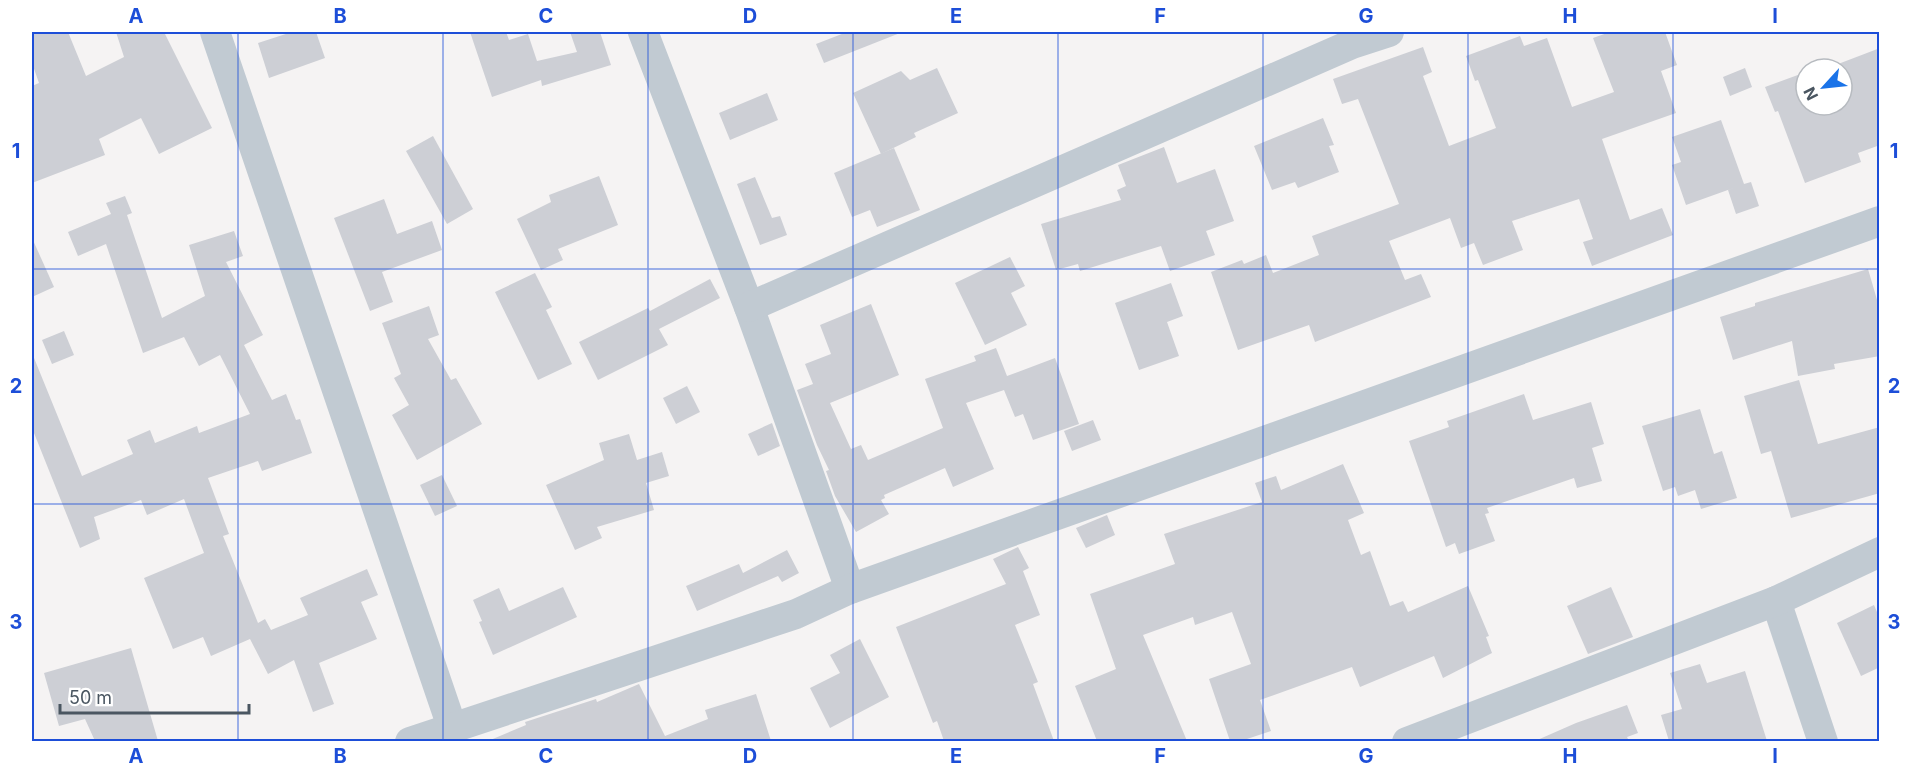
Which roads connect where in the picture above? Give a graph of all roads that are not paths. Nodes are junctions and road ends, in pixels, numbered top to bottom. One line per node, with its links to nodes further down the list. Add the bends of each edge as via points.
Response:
1 (215, 32): 9 (street)
2 (643, 32): 5 (street)
3 (1389, 32): 5 (street, via 1352,44)
4 (1880, 221): 7 (street)
5 (749, 307): 7 (street)
6 (1880, 552): 8 (street)
7 (850, 589): 9 (street, via 796,614)
8 (1776, 601): 11 (street); 12 (street)
9 (452, 727): 10 (street)
10 (410, 741)
11 (1407, 741)
12 (1823, 741)

